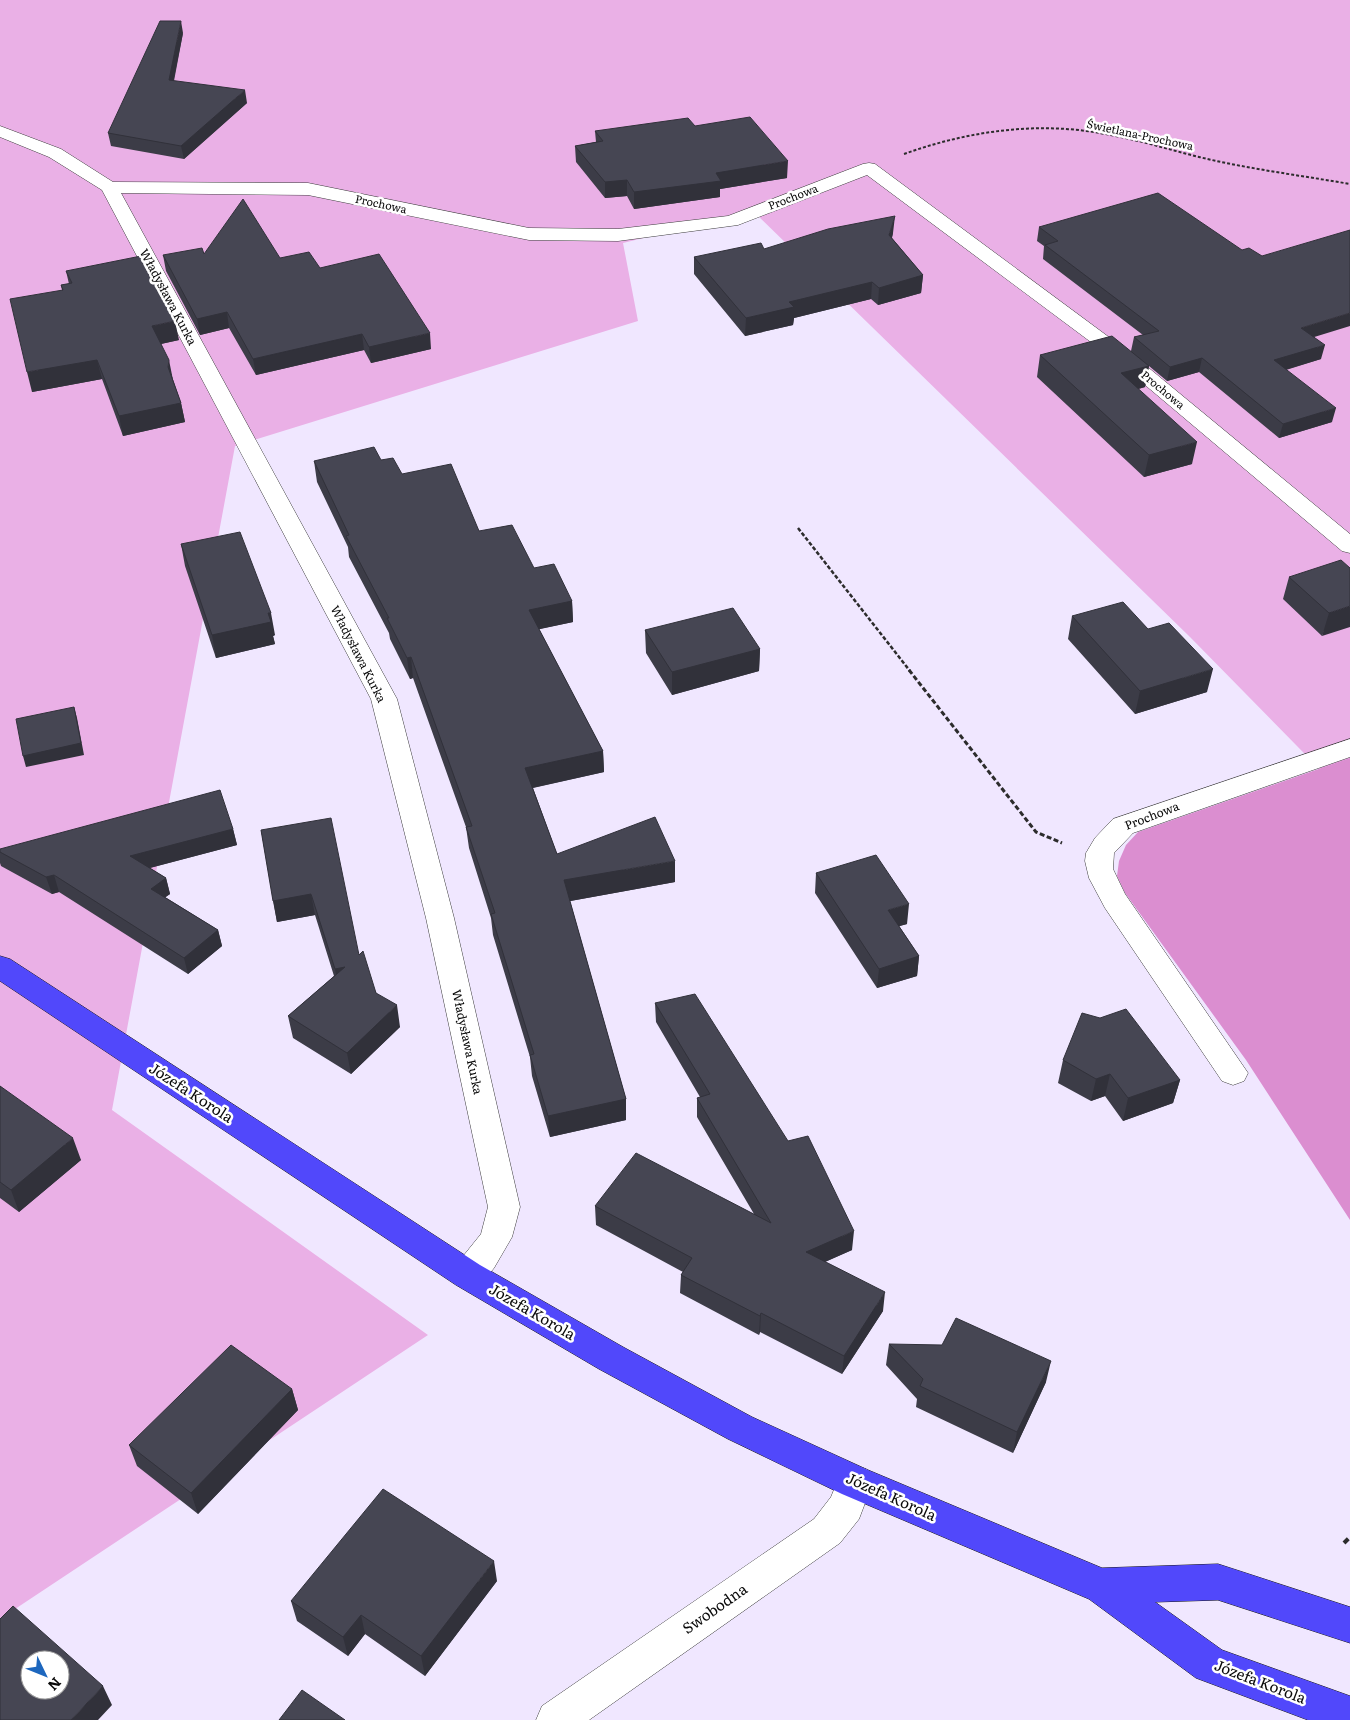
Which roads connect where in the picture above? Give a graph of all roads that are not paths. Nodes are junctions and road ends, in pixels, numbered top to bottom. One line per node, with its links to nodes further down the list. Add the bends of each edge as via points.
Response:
1 (0, 131): 2 (street, Władysława Kurka, via 55,153)
2 (109, 187): 3 (street, Prochowa, via 308,189 529,234 618,235 731,221 869,168 1126,359); 7 (street, Władysława Kurka, via 384,699 440,918 504,1207 500,1230 492,1246)
3 (1350, 546)
4 (1350, 748): 6 (street, Prochowa, via 1123,826 1106,839 1097,858 1102,879 1115,901)
5 (0, 967): 7 (highway, Józefa Korola)
6 (1234, 1073)
7 (468, 1275): 8 (highway, Józefa Korola, via 740,1428)
8 (855, 1482): 9 (highway, Józefa Korola); 12 (street, Swobodna, via 846,1507 827,1531)
9 (1102, 1586): 10 (highway, Józefa Korola, via 1218,1582); 11 (highway, Józefa Korola, via 1210,1664)
10 (1350, 1625)
11 (1350, 1716)
12 (556, 1720)

